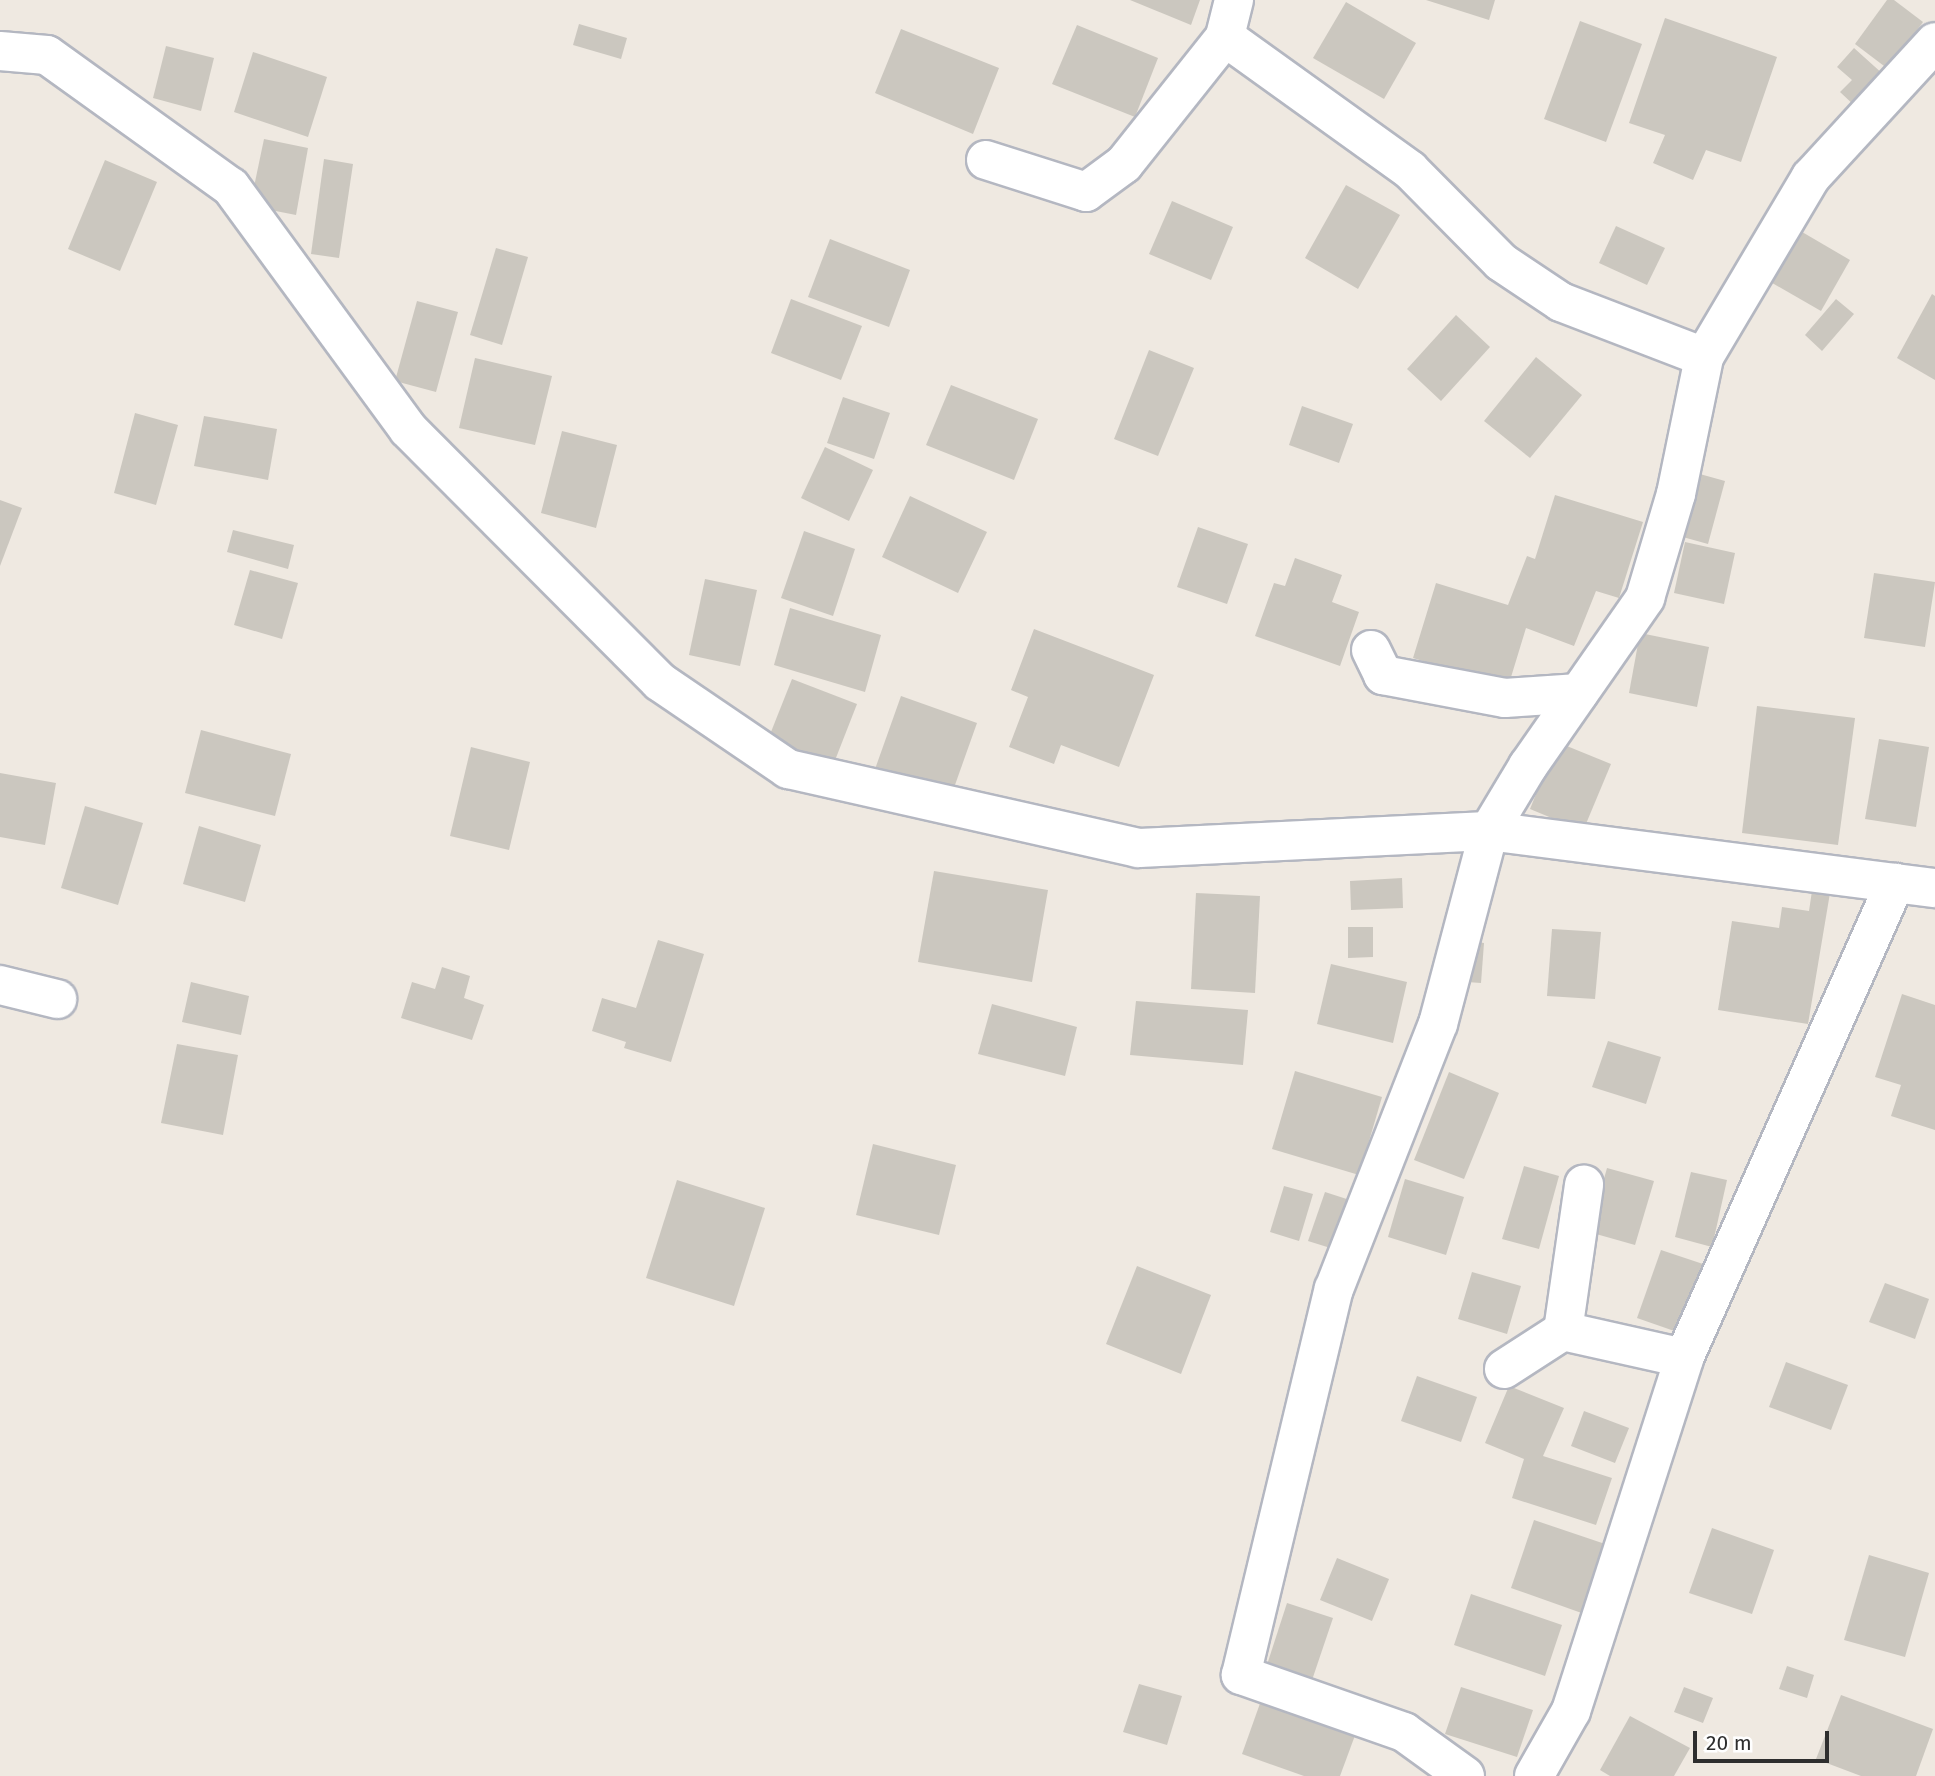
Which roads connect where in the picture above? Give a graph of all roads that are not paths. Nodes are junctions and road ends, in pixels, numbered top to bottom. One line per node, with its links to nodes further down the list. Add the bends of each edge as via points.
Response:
1 (1234, 0): 2 (street)
2 (1225, 37): 5 (street, via 1124,164 1086,192); 6 (street, via 1410,170 1501,262 1561,302)
3 (1935, 42): 6 (street, via 1811,177)
4 (0, 51): 9 (street, via 47,55 231,187 408,429 660,682 788,769 1138,848)
5 (986, 160)
6 (1704, 357): 8 (street, via 1676,494 1645,598)
7 (1371, 650): 8 (street, via 1383,676 1505,698)
8 (1579, 692): 9 (street)
9 (1489, 831): 10 (street); 18 (street, via 1438,1024 1334,1289 1241,1675 1404,1732)
10 (1895, 883): 11 (street); 16 (street)
11 (1935, 888)
12 (0, 985): 13 (street)
13 (57, 999)
14 (1584, 1185): 15 (street)
15 (1563, 1331): 16 (street); 17 (street)
16 (1684, 1358): 19 (street, via 1571,1712)
17 (1504, 1370)
18 (1465, 1776)
19 (1534, 1776)

